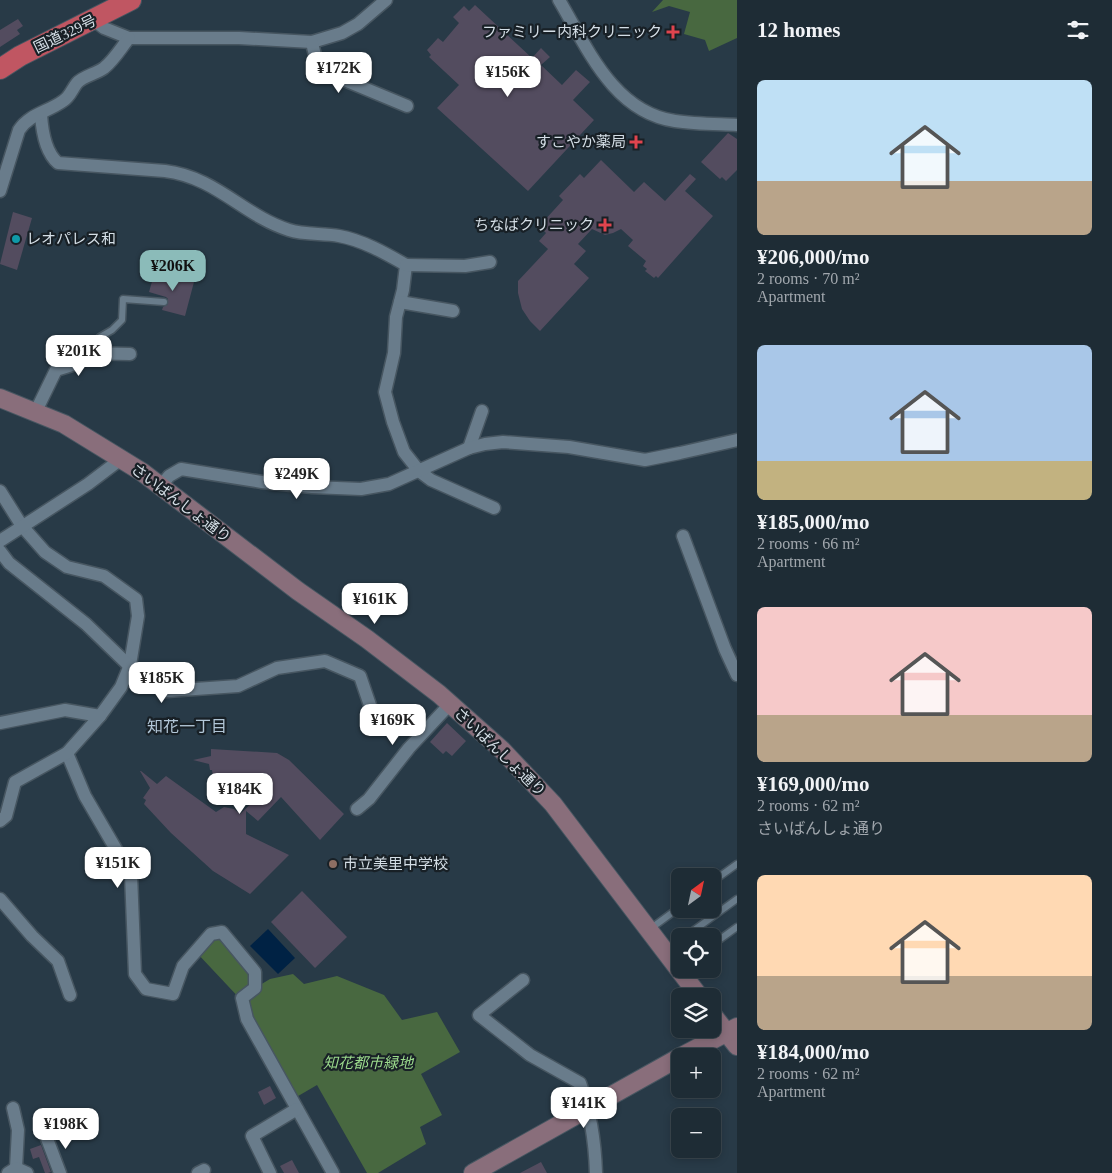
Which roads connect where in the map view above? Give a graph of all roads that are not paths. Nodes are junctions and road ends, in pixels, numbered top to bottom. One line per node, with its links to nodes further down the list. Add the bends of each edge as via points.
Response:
1 (131, 0): 4 (highway, 国道329号)
2 (386, 0): 6 (street, via 358,24 342,33)
3 (560, 0): 10 (street, via 600,70 623,96 647,111 674,121)
4 (94, 20): 5 (street, via 104,28); 7 (highway, 国道329号)
5 (129, 38): 6 (street); 9 (street, via 103,68 78,82 65,101)
6 (312, 42): 8 (street, via 320,67 330,74)
7 (0, 69)
8 (407, 106)
9 (42, 114): 11 (street, via 31,117 19,130); 13 (street, via 45,139 50,154 58,163 182,174 203,181 290,231 346,238)
10 (737, 125)
11 (0, 191)
12 (490, 262): 13 (street, via 465,266)
13 (406, 264): 15 (street)
14 (164, 302): 17 (lane, via 124,299 122,320)
15 (400, 302): 16 (street); 25 (street, via 385,392 404,452)
16 (453, 311)
17 (84, 353): 18 (street); 21 (street, via 72,365 56,370)
18 (130, 354)
19 (0, 398): 21 (main road, さいばんしょ通り)
20 (482, 410): 23 (street)
21 (36, 411): 24 (main road, さいばんしょ通り)
22 (737, 440): 23 (street, via 645,460 530,443 503,442)
23 (469, 448): 25 (street)
24 (122, 459): 26 (main road, さいばんしょ通り); 29 (street)
25 (419, 471): 26 (street, via 389,484 361,489 262,482 181,469); 28 (street, via 430,480)
26 (161, 486): 35 (main road, さいばんしょ通り)
27 (0, 491): 29 (street)
28 (494, 508)
29 (22, 526): 31 (street); 33 (street, via 45,552 67,567 104,576 136,600 138,616)
30 (683, 536): 34 (street)
31 (0, 541)
32 (0, 551): 33 (street, via 9,563 86,624)
33 (130, 665): 36 (street, via 146,682 167,691 238,686 277,668 325,661 360,676); 37 (street, via 121,687)
34 (737, 674)
35 (450, 704): 40 (street); 49 (main road, さいばんしょ通り, via 502,750 553,804)
36 (373, 714)
37 (100, 716): 38 (street, via 65,710); 39 (street)
38 (0, 722)
39 (67, 753): 41 (street, via 16,782 6,816); 62 (street, via 85,796 131,875 136,974 140,982 146,989 173,994 184,966 210,934 222,932 255,972 255,988 242,998 247,1019)
40 (357, 810)
41 (0, 821)
42 (737, 864): 43 (lane)
43 (721, 876)
44 (737, 898): 48 (lane)
45 (0, 899): 55 (street, via 58,961)
46 (671, 913): 49 (lane)
47 (737, 927): 50 (lane)
48 (698, 928)
49 (649, 930): 52 (main road, さいばんしょ通り)
50 (721, 939)
51 (671, 948): 52 (lane)
52 (666, 952): 54 (main road, さいばんしょ通り)
53 (523, 980): 60 (street, via 478,1015 530,1055 580,1083)
54 (693, 988)
55 (70, 994)
56 (721, 1023): 57 (main road)
57 (734, 1035): 58 (main road)
58 (703, 1048)
59 (671, 1062): 60 (main road)
60 (589, 1107): 68 (main road); 69 (street)
61 (13, 1108): 64 (street, via 18,1130)
62 (298, 1109): 66 (street, via 252,1136); 67 (street)
63 (46, 1136): 65 (street)
64 (17, 1171)
65 (60, 1173)
66 (270, 1173)
67 (333, 1173)
68 (473, 1173)
69 (596, 1173)

